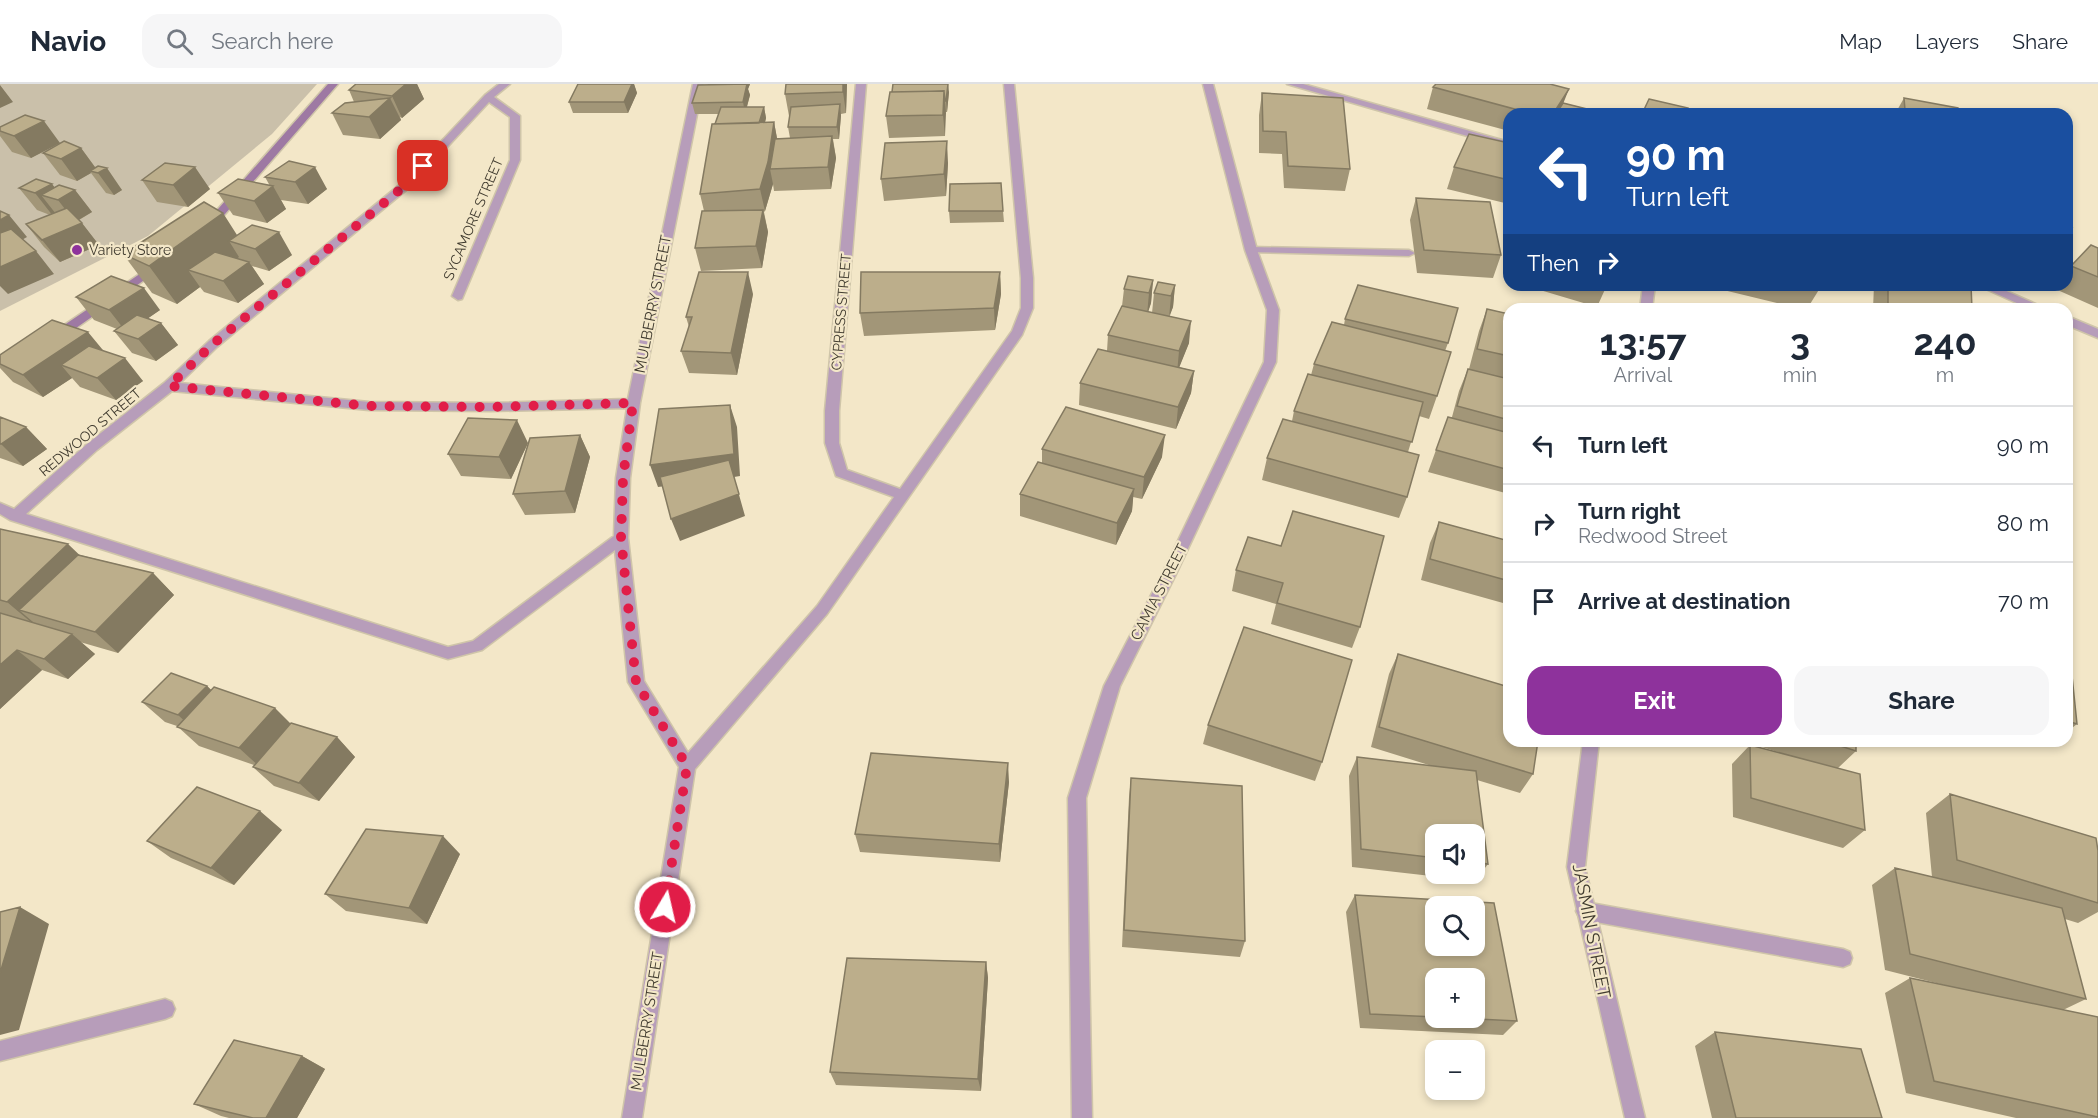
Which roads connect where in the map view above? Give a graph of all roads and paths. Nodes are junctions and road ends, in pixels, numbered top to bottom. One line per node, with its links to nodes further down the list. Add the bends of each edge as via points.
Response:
1 (333, 84): 10 (main road)
2 (505, 84): 8 (street, REDWOOD STREET)
3 (698, 84): 21 (street, MULBERRY STREET)
4 (861, 84): 22 (street, CYPRESS STREET, via 832,443 841,473)
5 (1009, 84): 22 (street, via 1028,278 1027,308 1018,332)
6 (1208, 84): 11 (street, CAMIA STREET)
7 (1292, 84): 9 (street)
8 (488, 96): 15 (street, SYCAMORE STREET, via 515,116 515,160); 20 (street, REDWOOD STREET, via 407,184 213,344)
9 (1503, 143)
10 (201, 232)
11 (1251, 250): 12 (street); 33 (street, CAMIA STREET, via 1273,310 1270,362 1112,686 1077,798)
12 (1409, 253)
13 (165, 260): 19 (main road)
14 (1998, 291): 16 (street)
15 (458, 296)
16 (2026, 303)
17 (2073, 323): 18 (street)
18 (2098, 334)
19 (41, 345)
20 (169, 386): 21 (street, via 369,406); 24 (street, REDWOOD STREET, via 92,447)
21 (633, 403): 25 (street, MULBERRY STREET, via 623,478)
22 (903, 495): 27 (street, via 822,610)
23 (0, 508): 24 (street)
24 (15, 516): 25 (street, via 447,653 477,646)
25 (621, 538): 27 (street, MULBERRY STREET, via 636,682)
26 (1591, 747): 28 (street, JASMIN STREET, via 1576,867)
27 (687, 766): 32 (street, MULBERRY STREET)
28 (1585, 910): 29 (street); 34 (street, JASMIN STREET)
29 (1844, 958)
30 (165, 1009): 31 (street)
31 (0, 1051)
32 (632, 1118)
33 (1082, 1118)
34 (1635, 1118)

